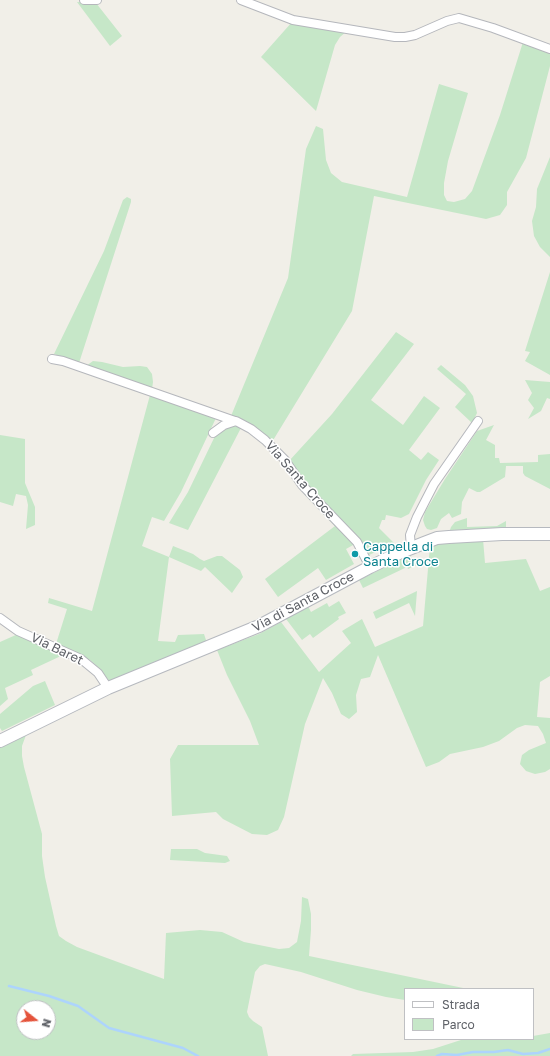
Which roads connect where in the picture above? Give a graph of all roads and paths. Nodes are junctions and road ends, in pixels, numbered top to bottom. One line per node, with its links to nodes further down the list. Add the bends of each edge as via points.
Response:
1 (84, 0): 2 (street)
2 (97, 0)
3 (240, 0): 4 (street, via 293,20 401,37 416,35 447,20 459,18)
4 (550, 49)
5 (52, 359): 6 (street, Via Santa Croce)
6 (236, 421): 8 (street, via 224,425); 11 (street, Via Santa Croce, via 256,432 281,454 300,484 357,542)
7 (478, 421): 10 (street, via 434,484 410,535)
8 (213, 433)
9 (550, 534): 10 (main road, Via di Santa Croce, via 443,537)
10 (411, 548): 11 (main road, Via di Santa Croce)
11 (370, 567): 13 (main road, Via di Santa Croce, via 260,626)
12 (0, 618): 13 (street, Via Baret, via 18,631 81,659 98,673)
13 (108, 688): 14 (main road, Via di Santa Croce)
14 (0, 741)

